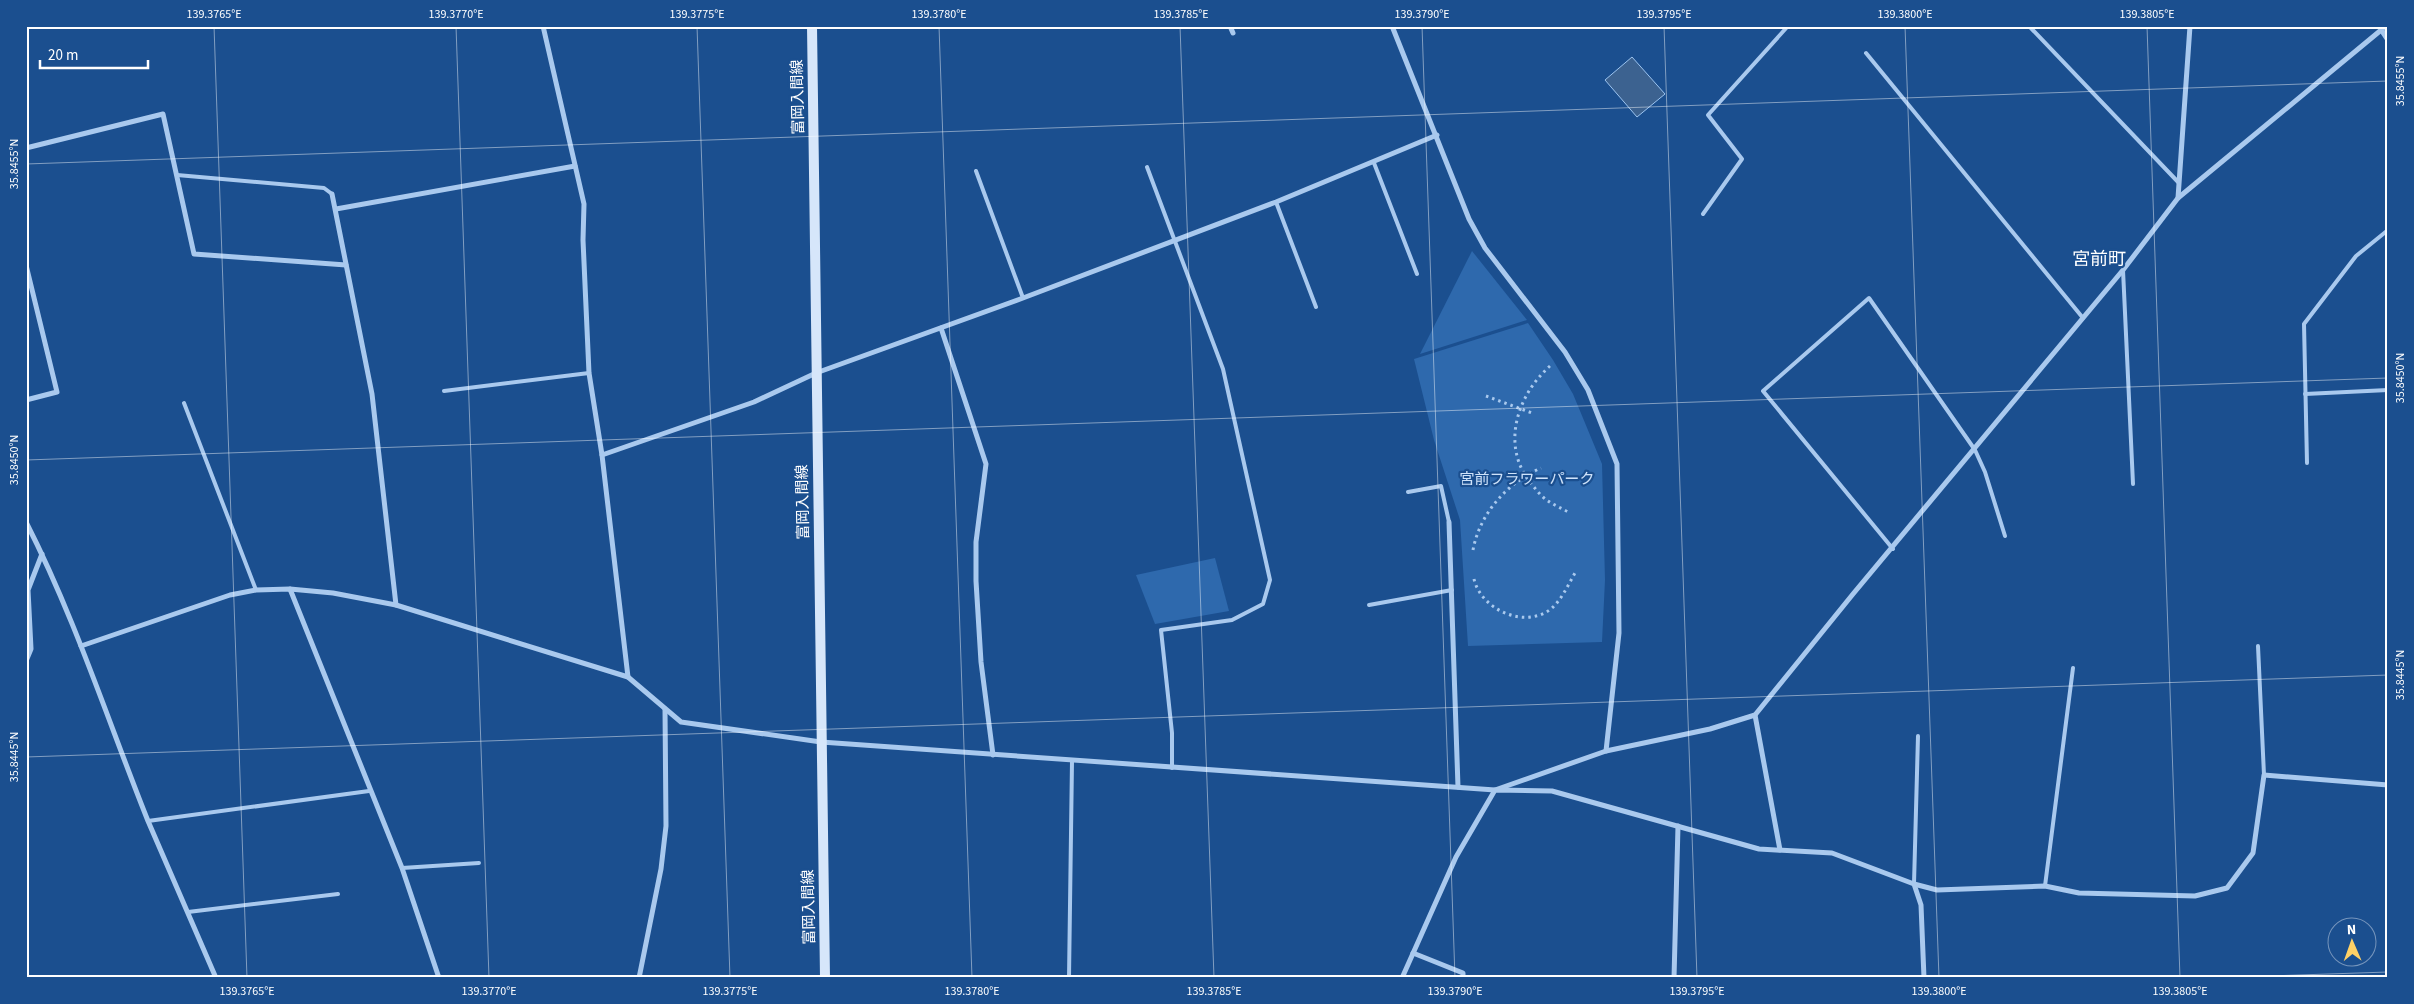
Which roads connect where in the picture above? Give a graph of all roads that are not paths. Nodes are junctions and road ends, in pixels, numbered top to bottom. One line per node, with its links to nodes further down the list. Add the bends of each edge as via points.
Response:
1 (543, 26): 15 (street)
2 (812, 26): 36 (main road, 富岡入間線)
3 (1230, 26): 9 (street)
4 (1392, 26): 12 (street)
5 (1788, 26): 24 (lane, via 1708,115 1742,159)
6 (2029, 26): 19 (lane)
7 (2190, 26): 19 (street)
8 (2384, 29): 10 (street); 21 (street)
9 (1233, 33)
10 (2388, 40)
11 (1866, 53): 33 (lane)
12 (1437, 135): 14 (street); 66 (street, via 1470,220 1486,248 1565,352 1588,390 1617,464 1619,633)
13 (26, 148): 18 (street, via 163,114)
14 (1374, 163): 22 (street); 30 (lane)
15 (575, 166): 23 (street); 35 (street, via 584,204)
16 (1147, 167): 26 (lane)
17 (976, 171): 31 (lane)
18 (177, 175): 20 (lane, via 324,188); 28 (street, via 194,254)
19 (2179, 183): 21 (street)
20 (332, 194): 23 (street)
21 (2178, 198): 29 (street)
22 (1276, 202): 26 (street); 32 (lane)
23 (336, 209): 28 (street)
24 (1703, 214)
25 (2388, 230): 39 (lane, via 2356,256 2304,324)
26 (1174, 240): 31 (street); 69 (lane, via 1223,369 1270,580 1262,604 1232,620 1161,630 1172,733)
27 (26, 265): 40 (street, via 57,392)
28 (346, 265): 55 (street, via 372,394)
29 (2123, 270): 33 (street); 45 (lane)
30 (1417, 274)
31 (1023, 298): 34 (street)
32 (1316, 307)
33 (2083, 318): 42 (street)
34 (941, 328): 36 (street); 67 (street, via 986,464 976,542 976,581 981,662)
35 (588, 373): 38 (lane); 43 (street)
36 (816, 373): 43 (street, via 754,402); 65 (main road, 富岡入間線)
37 (2388, 390): 39 (lane)
38 (444, 391)
39 (2305, 394): 44 (lane)
40 (26, 400)
41 (184, 403): 52 (lane)
42 (1975, 450): 49 (lane); 50 (street); 50 (lane, via 1870,298 1762,391)
43 (602, 454): 61 (street)
44 (2307, 463)
45 (2133, 484)
46 (1408, 492): 48 (lane, via 1441,486)
47 (26, 522): 51 (street)
48 (1449, 522): 54 (street)
49 (2005, 536)
50 (1893, 549): 63 (street)
51 (42, 554): 57 (street); 59 (street, via 28,590 31,649)
52 (256, 590): 53 (street); 57 (street, via 230,595)
53 (290, 590): 55 (street, via 333,593); 74 (street)
54 (1452, 590): 56 (lane); 72 (street)
55 (396, 605): 61 (street)
56 (1369, 605)
57 (81, 646): 75 (street)
58 (2258, 646): 70 (lane)
59 (26, 661)
60 (2073, 668): 81 (lane)
61 (628, 677): 62 (street)
62 (665, 709): 65 (street, via 681,722); 87 (street, via 666,826 661,868)
63 (1756, 715): 66 (street, via 1710,729); 77 (street)
64 (1918, 736): 80 (lane)
65 (821, 742): 67 (street); 88 (main road, 富岡入間線)
66 (1606, 751): 73 (street)
67 (993, 755): 68 (street)
68 (1072, 761): 69 (street); 89 (lane)
69 (1172, 768): 72 (street)
70 (2264, 775): 71 (street); 81 (street, via 2253,853 2227,888 2195,896 2079,893)
71 (2388, 785)
72 (1458, 787): 73 (street)
73 (1495, 790): 76 (street, via 1552,790); 84 (street, via 1456,857)
74 (369, 791): 75 (lane); 79 (street)
75 (148, 821): 83 (street)
76 (1678, 826): 77 (street, via 1759,849); 92 (street)
77 (1780, 850): 80 (street, via 1832,853)
78 (479, 863): 79 (lane)
79 (402, 868): 86 (street)
80 (1914, 884): 81 (street, via 1936,890); 93 (street, via 1921,905)
81 (2045, 886)
82 (338, 894): 83 (lane)
83 (188, 912): 85 (street)
84 (1413, 953): 90 (street); 91 (street, via 1463,973)
85 (216, 978)
86 (439, 978)
87 (638, 978)
88 (825, 978)
89 (1070, 978)
90 (1402, 978)
91 (1463, 978)
92 (1674, 978)
93 (1924, 978)

